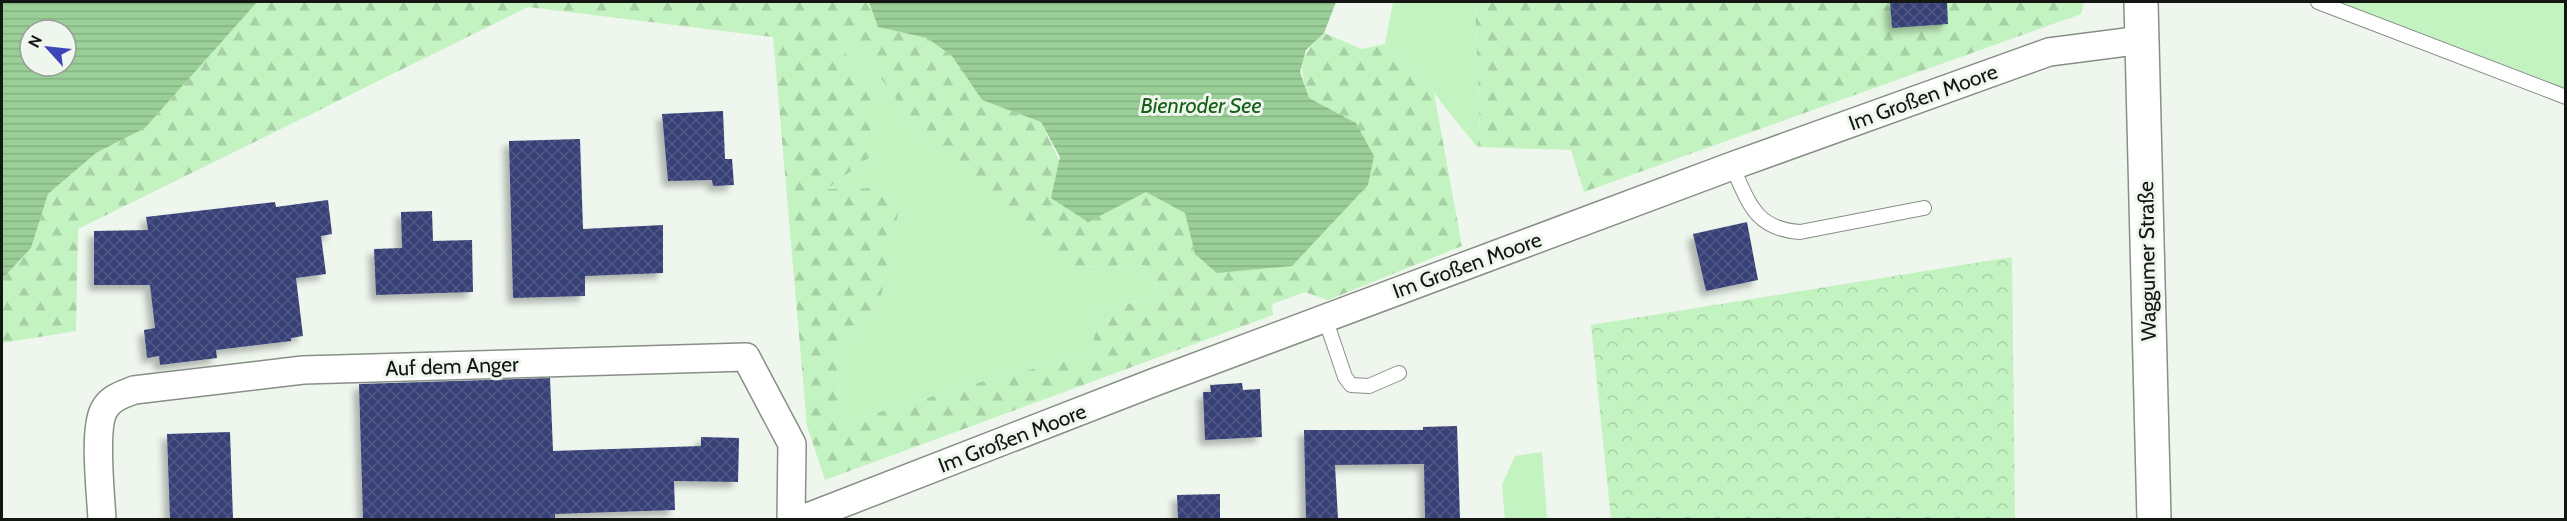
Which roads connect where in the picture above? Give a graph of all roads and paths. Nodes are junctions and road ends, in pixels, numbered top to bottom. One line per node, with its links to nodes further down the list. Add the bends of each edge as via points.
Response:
1 (2141, 2): 3 (street, Waggumer Straße)
2 (2318, 2): 4 (lane)
3 (2142, 40): 5 (street, Im Großen Moore, via 2049,52); 12 (street, Waggumer Straße)
4 (2565, 97)
5 (1732, 166): 6 (lane, via 1755,210 1782,231 1800,232); 7 (street, Im Großen Moore)
6 (1924, 208)
7 (1325, 318): 8 (lane, via 1345,377 1351,384 1369,386); 11 (street, Im Großen Moore)
8 (1399, 373)
9 (102, 519): 10 (street, Auf dem Anger, via 99,436 103,411 115,397 134,390 303,370 746,357 792,444)
10 (791, 519)
11 (800, 519)
12 (2154, 519)

